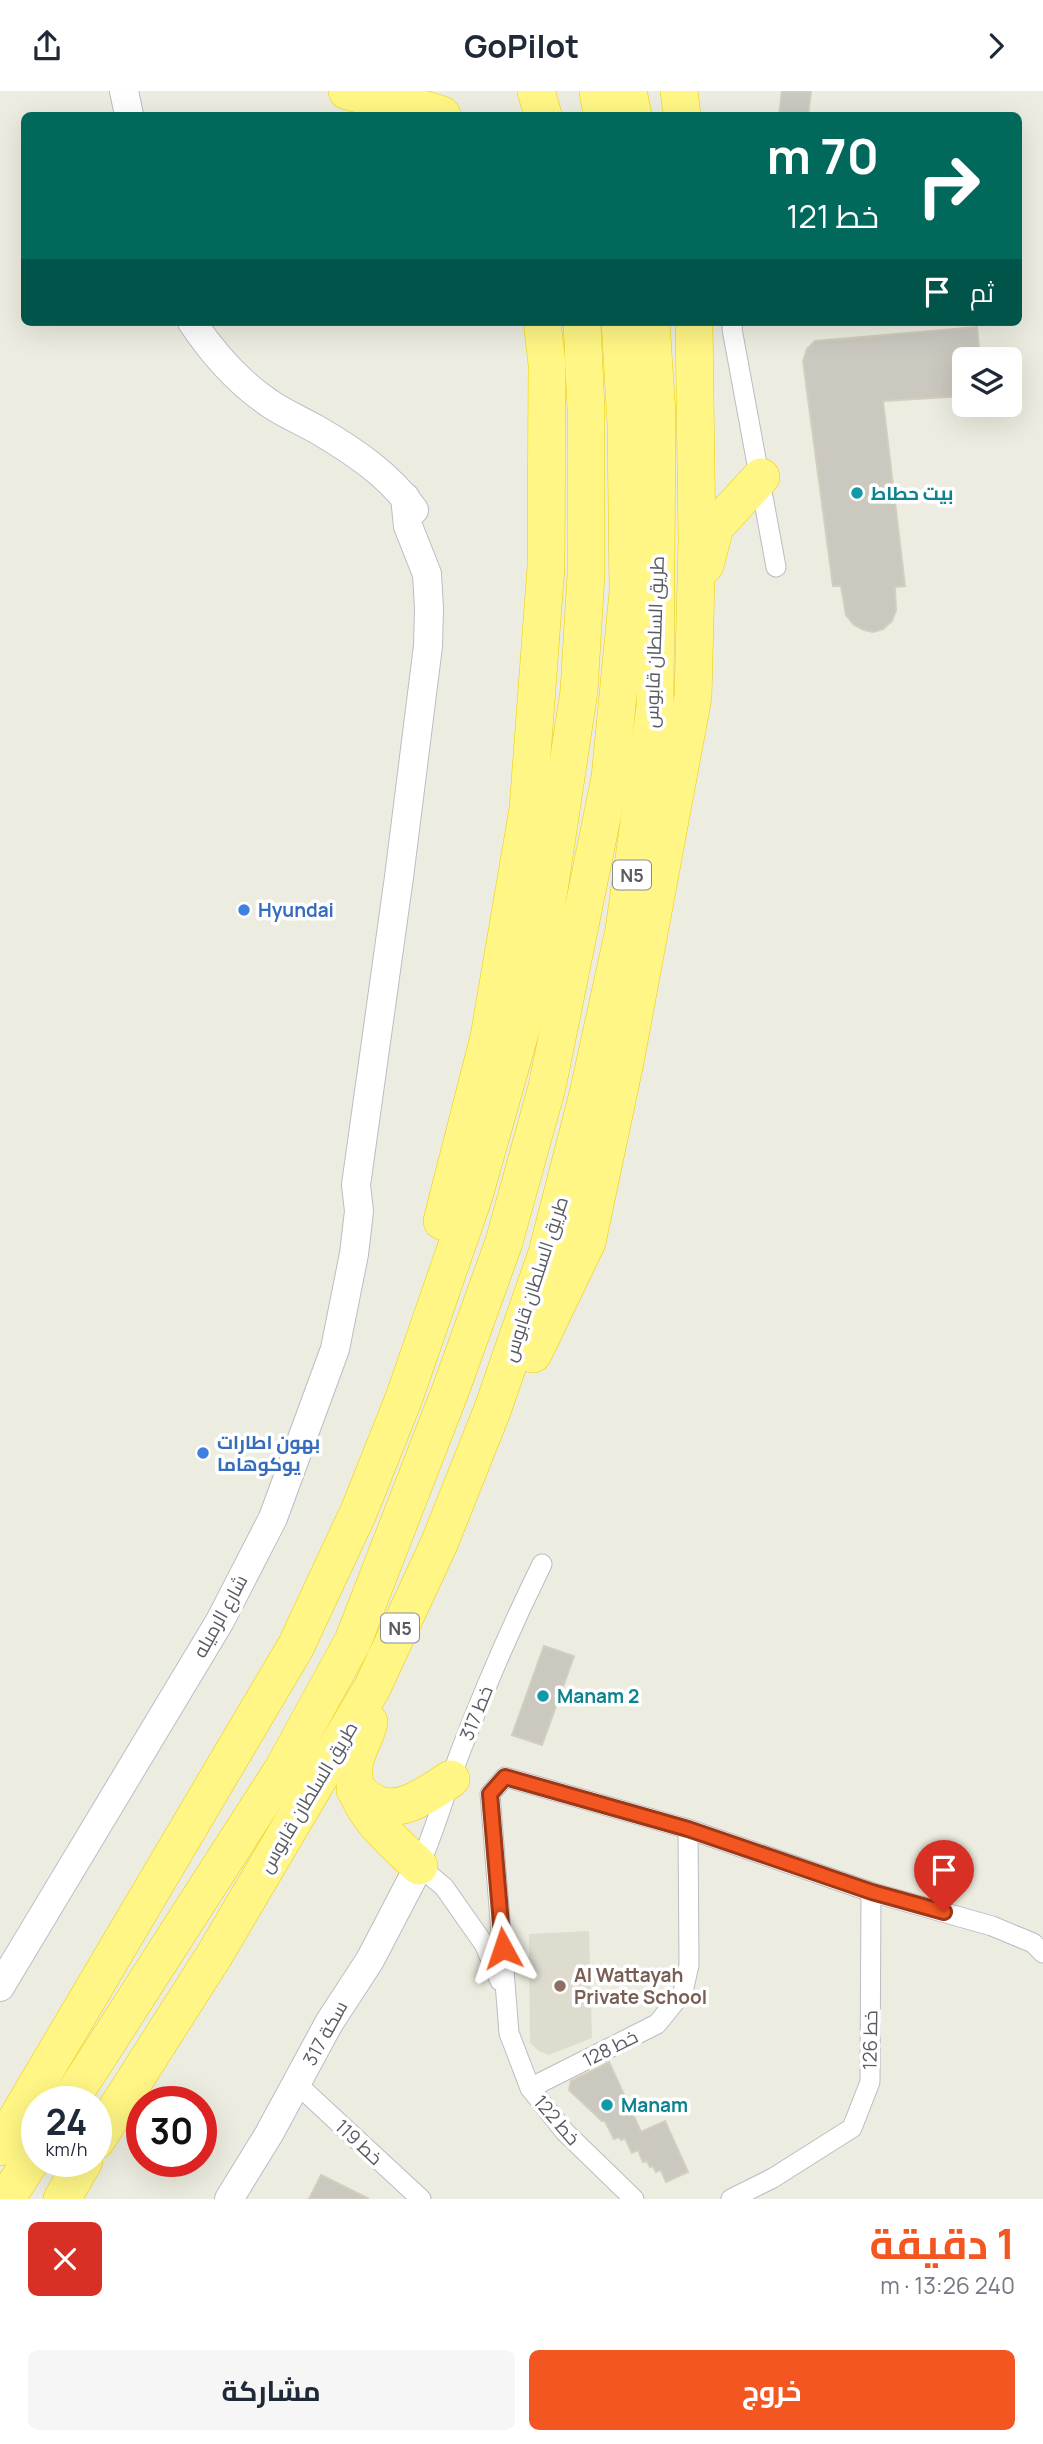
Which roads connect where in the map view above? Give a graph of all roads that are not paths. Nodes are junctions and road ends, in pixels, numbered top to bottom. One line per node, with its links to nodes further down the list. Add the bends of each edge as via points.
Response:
1 (124, 91): 8 (street)
2 (346, 91): 9 (highway)
3 (536, 91): 10 (highway)
4 (562, 91): 11 (highway)
5 (598, 91): 12 (highway)
6 (628, 91): 13 (highway)
7 (679, 91): 14 (highway)
8 (128, 112)
9 (434, 112)
10 (542, 112)
11 (566, 112)
12 (601, 112)
13 (632, 112)
14 (682, 112)
15 (195, 326): 23 (street, via 210,349 268,403 372,466)
16 (542, 326): 29 (highway, via 547,364 546,567 528,809 489,1037 438,1235)
17 (582, 326): 29 (highway, via 586,574 579,691 536,976 474,1196)
18 (620, 326): 43 (highway, طريق السلطان قابوس / N5, via 628,592 610,778 547,1087 504,1242 358,1629 283,1769)
19 (651, 326): 30 (highway, طريق السلطان قابوس / N5, via 657,414 655,707 624,930 547,1253)
20 (694, 326): 26 (highway)
21 (732, 326): 22 (street)
22 (761, 477): 24 (street); 26 (highway, via 715,527)
23 (405, 497): 25 (street, via 408,526 427,574); 27 (street, via 432,542 444,582)
24 (776, 567)
25 (429, 608): 27 (street, via 436,617); 28 (street, via 415,759 356,1185)
26 (695, 614): 30 (highway, via 693,697 587,1242 529,1363)
27 (441, 684): 28 (street, via 382,1135 372,1191)
28 (359, 1210): 39 (street, شارع الرميله, via 335,1349 273,1518 220,1621)
29 (404, 1398): 40 (highway, via 359,1511 296,1646)
30 (492, 1411): 32 (highway, طريق السلطان قابوس / N5, via 439,1544)
31 (542, 1565): 33 (street, خط 317, via 506,1637)
32 (372, 1688): 34 (highway, via 369,1726 353,1767); 46 (highway, طريق السلطان قابوس / N5)
33 (451, 1779): 34 (highway, via 410,1803 391,1808); 36 (street, خط 317)
34 (355, 1790): 36 (highway, via 368,1812)
35 (688, 1829): 37 (street); 41 (street, خط 122, via 505,1777 490,1794); 44 (street, خط 128, via 689,1965 683,1992 657,2024)
36 (419, 1866): 41 (street, via 444,1887 484,1944); 42 (street, سكة 317)
37 (872, 1892): 38 (street, via 992,1926 1033,1943); 55 (street, خط 126, via 870,2082 852,2128)
38 (1043, 1953)
39 (0, 1987)
40 (93, 1990): 45 (street, via 34,2056); 47 (highway)
41 (507, 1999): 44 (street, خط 122, via 509,2033)
42 (297, 2084): 52 (street, سكة 317); 53 (street, خط 119)
43 (79, 2086)
44 (530, 2088): 54 (street, خط 122, via 565,2132)
45 (0, 2111)
46 (112, 2116)
47 (0, 2147)
48 (21, 2176): 50 (highway)
49 (75, 2177): 51 (highway)
50 (6, 2199)
51 (62, 2199)
52 (229, 2199)
53 (421, 2199)
54 (634, 2199)
55 (731, 2199)

